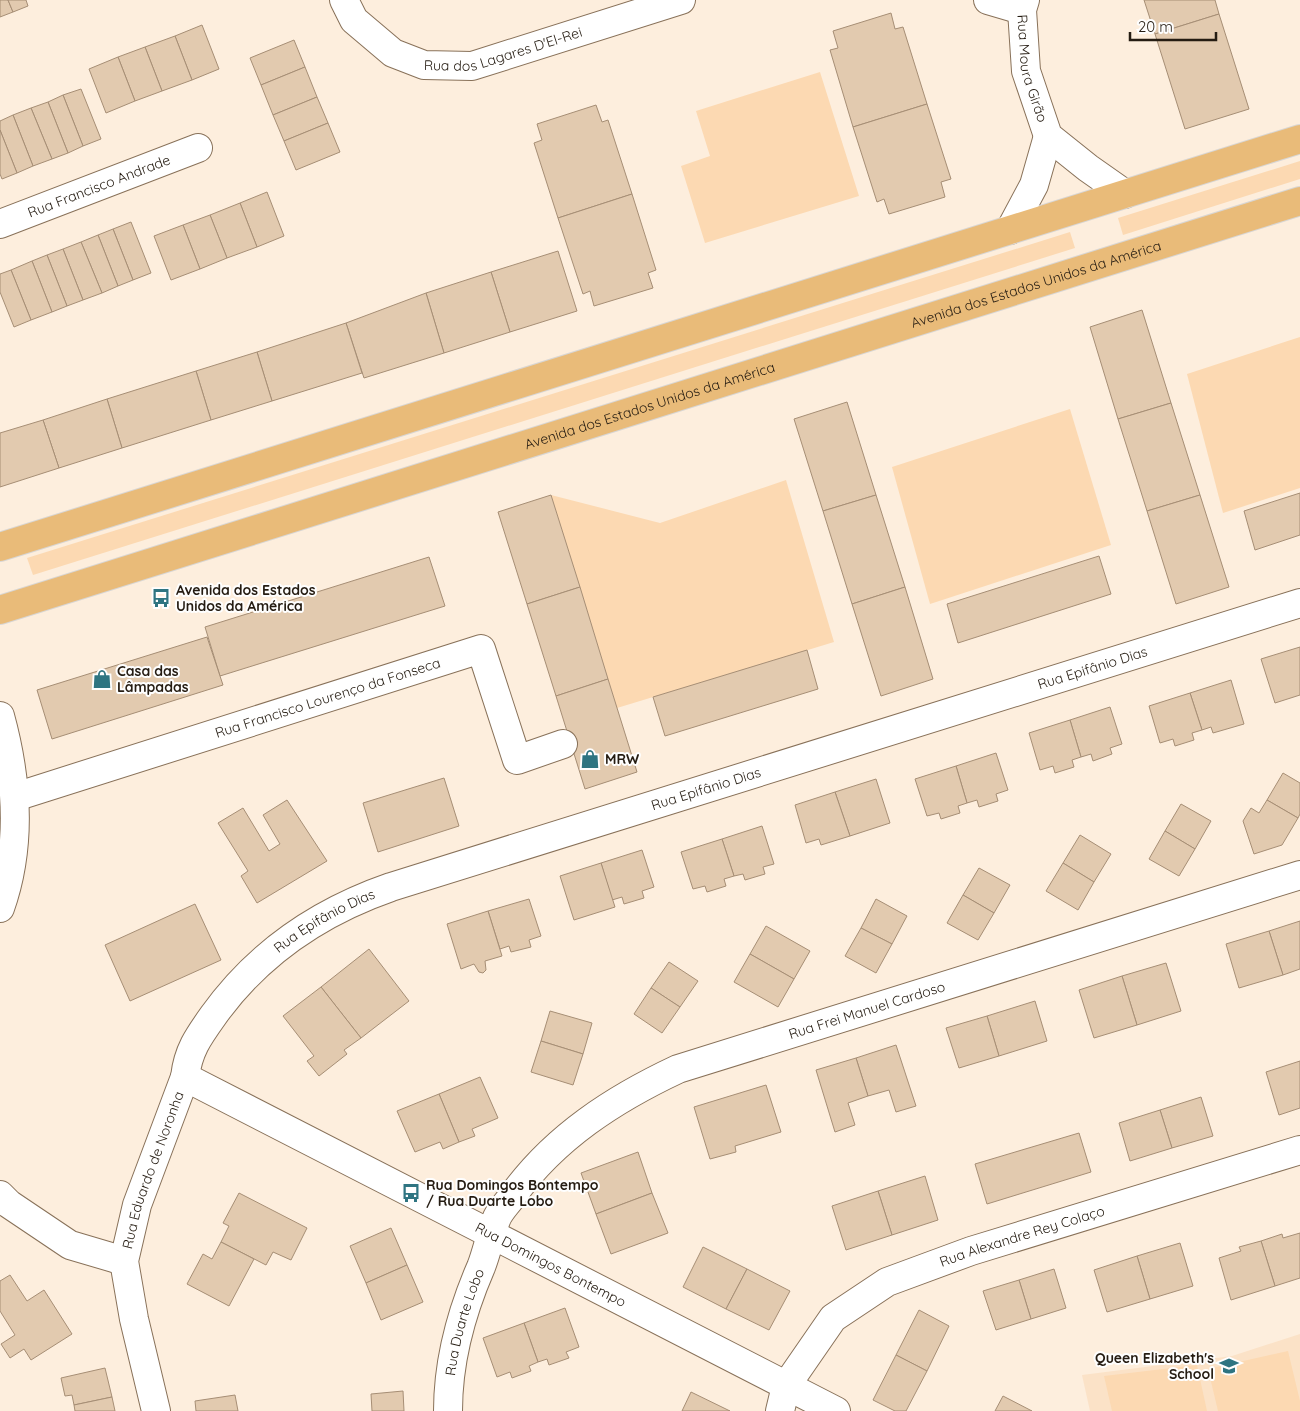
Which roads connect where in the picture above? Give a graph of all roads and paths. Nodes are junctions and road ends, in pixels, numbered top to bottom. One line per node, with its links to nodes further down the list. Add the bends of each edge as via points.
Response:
1 (344, 0): 2 (street, Rua dos Lagares D'El-Rei, via 354,20 393,53 424,65 472,66)
2 (681, 0)
3 (988, 0): 4 (street)
4 (1023, 5): 5 (street, Rua Moura Girão, via 1026,71)
5 (1048, 136): 8 (street, Rua Moura Girão); 11 (street, Rua Moura Girão, via 1034,185)
6 (1300, 139): 8 (main road)
7 (198, 148): 10 (street, Rua Francisco Andrade)
8 (1125, 194): 11 (main road)
9 (1300, 201): 14 (main road, Avenida dos Estados Unidos da América)
10 (0, 224)
11 (1010, 230): 12 (main road)
12 (0, 547)
13 (1300, 603): 20 (street, Rua Epifânio Dias, via 360,898 300,930 248,974 205,1027 188,1058)
14 (0, 610)
15 (0, 716): 17 (street, via 9,750)
16 (564, 744): 17 (street, Rua Francisco Lourenço da Fonseca, via 516,760 481,649)
17 (15, 797): 19 (street, via 10,866)
18 (1300, 875): 23 (street, Rua Frei Manuel Cardoso, via 678,1069 607,1106 575,1130 519,1186 496,1219)
19 (0, 908)
20 (185, 1077): 23 (street, Rua Domingos Bontempo); 24 (street, Rua Eduardo de Noronha, via 137,1205)
21 (1300, 1150): 25 (street, Rua Alexandre Rey Colaço, via 971,1251 887,1282 832,1318)
22 (0, 1195): 24 (street, via 70,1245)
23 (492, 1234): 25 (street, Rua Domingos Bontempo); 27 (street, Rua Duarte Lobo, via 459,1328)
24 (124, 1261): 26 (street, Rua Eduardo de Noronha)
25 (783, 1398): 28 (street, Rua Domingos Bontempo)
26 (156, 1411)
27 (448, 1411)
28 (836, 1411)

